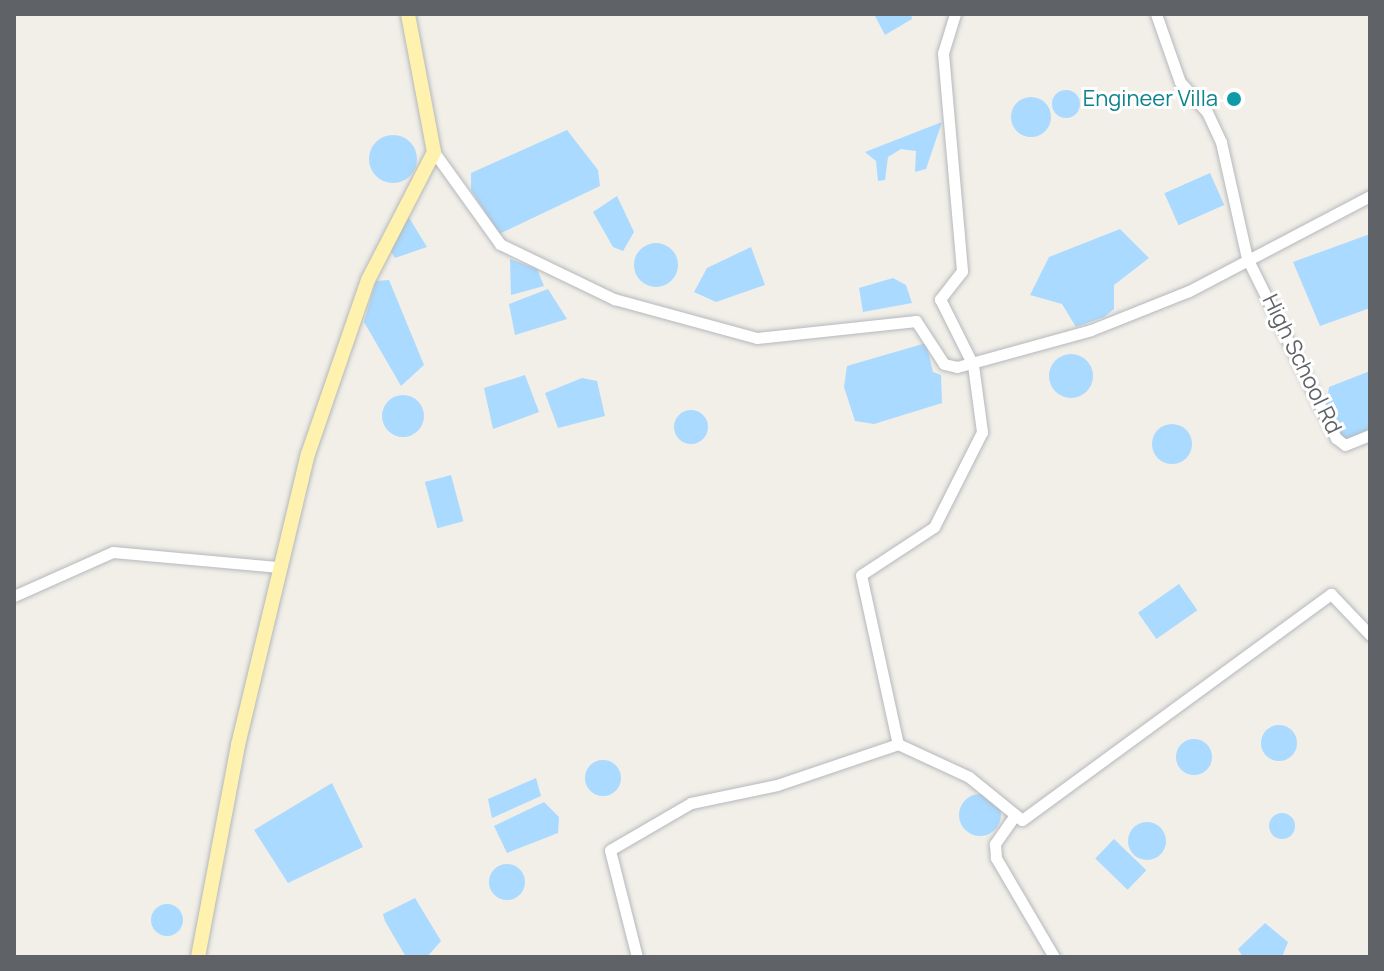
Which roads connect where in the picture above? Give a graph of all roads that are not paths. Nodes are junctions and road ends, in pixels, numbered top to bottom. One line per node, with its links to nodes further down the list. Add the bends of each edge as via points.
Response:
1 (408, 14): 4 (main road)
2 (955, 14): 7 (street, via 943,53 963,265 940,299)
3 (1156, 14): 6 (street, via 1180,82 1207,112 1221,142)
4 (434, 152): 7 (street, via 500,244 645,311 757,338 916,321 944,364); 9 (main road, via 368,280 308,454)
5 (1370, 196): 6 (street)
6 (1247, 258): 7 (street, via 1091,330); 8 (street, High School Rd, via 1339,442)
7 (973, 365): 12 (street, via 983,410 972,463 934,527 860,578)
8 (1370, 435)
9 (279, 567): 10 (street, via 113,552); 14 (main road)
10 (14, 596)
11 (1370, 635): 13 (street, via 1331,594 1034,816)
12 (898, 744): 13 (street, via 969,777); 15 (street, via 777,785 691,803 610,850)
13 (1013, 818): 16 (street, via 995,844 996,858)
14 (198, 957)
15 (637, 957)
16 (1054, 957)

